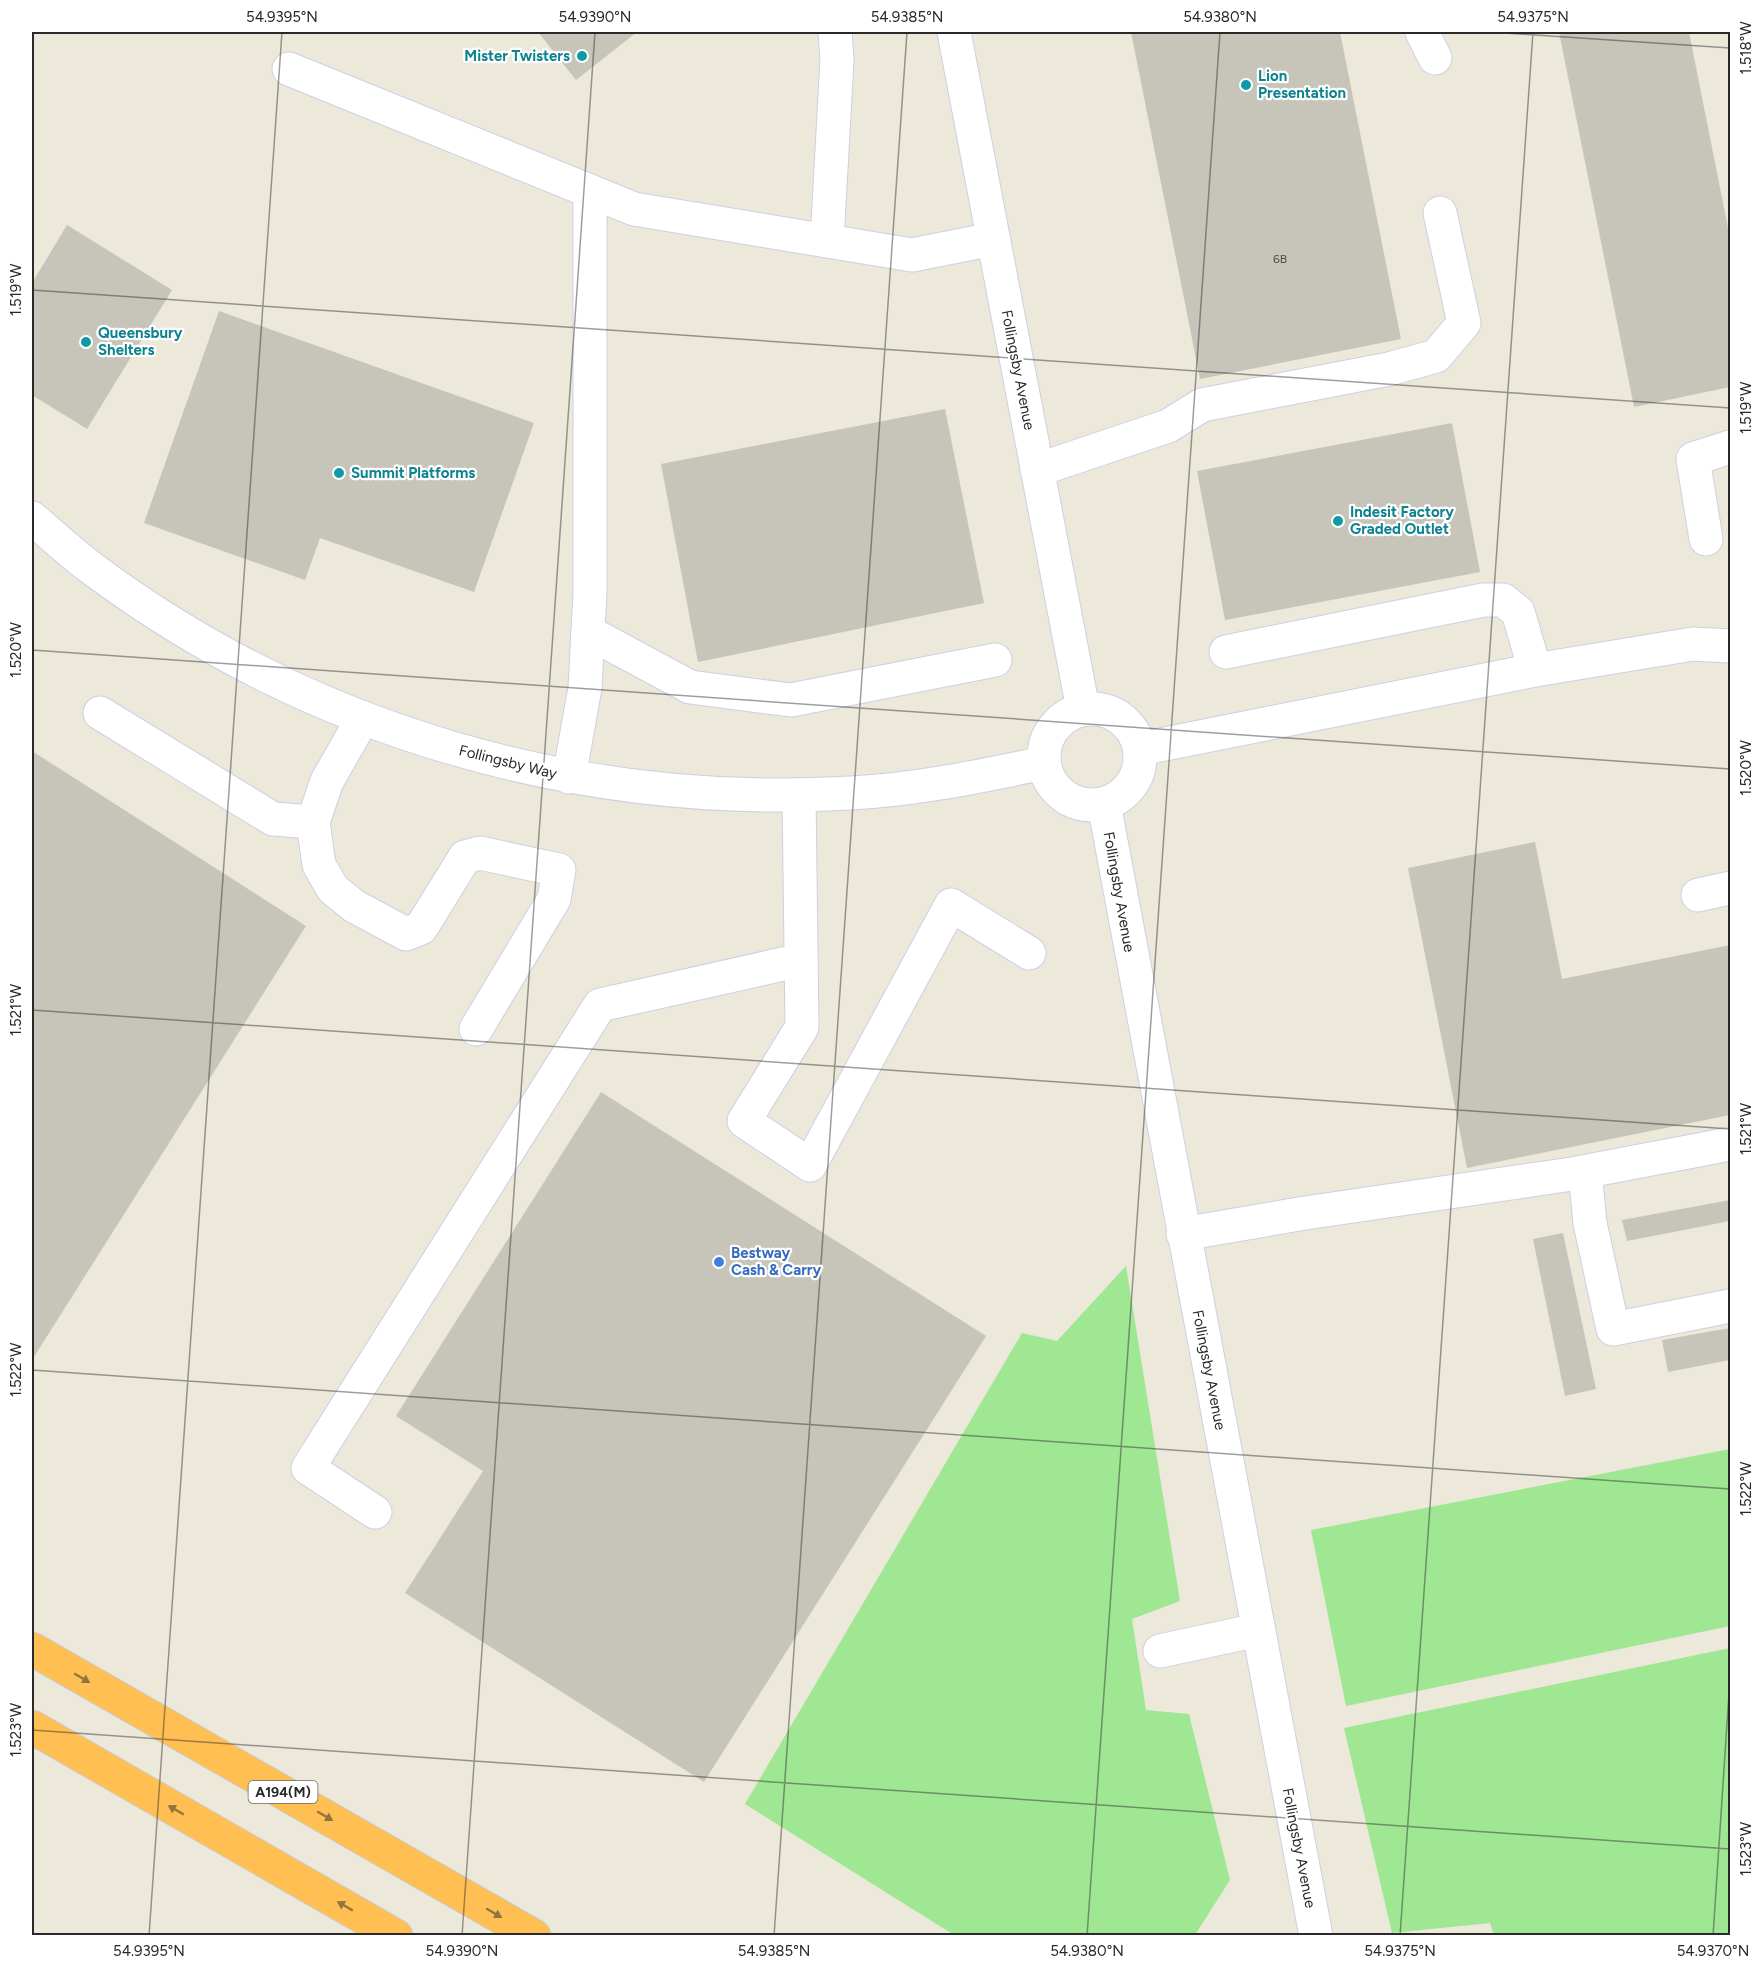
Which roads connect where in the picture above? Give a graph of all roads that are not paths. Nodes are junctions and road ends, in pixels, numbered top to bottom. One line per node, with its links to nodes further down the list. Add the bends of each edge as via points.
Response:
1 (835, 32): 7 (street, via 837,60)
2 (954, 32): 6 (street, Follingsby Avenue)
3 (289, 69): 4 (street)
4 (590, 191): 7 (street, via 634,209); 12 (street)
5 (1440, 213): 9 (street, via 1464,322 1436,356 1389,369 1202,405 1168,426)
6 (993, 239): 7 (street, via 912,255); 9 (street, Follingsby Avenue)
7 (827, 241)
8 (1731, 447): 11 (street, via 1693,459)
9 (1037, 470): 17 (street, Follingsby Avenue)
10 (32, 518): 19 (street, Follingsby Way, via 94,570 192,635 300,692)
11 (1706, 538)
12 (588, 632): 15 (street, via 690,687 791,700); 22 (street, via 585,688)
13 (1731, 646): 16 (street, via 1693,644)
14 (1226, 652): 16 (street, via 1483,600 1503,600 1518,612)
15 (995, 660)
16 (1534, 670): 20 (street)
17 (1083, 709): 20 (street, via 1117,715 1131,728); 21 (street, via 1064,717 1051,732 1044,749)
18 (100, 713): 25 (street, via 273,819)
19 (363, 718): 22 (street, Follingsby Way, via 409,736); 25 (street, via 327,781)
20 (1140, 748): 24 (street, via 1140,764 1133,782 1119,797)
21 (1044, 763): 23 (street, Follingsby Way, via 939,784); 24 (street, via 1052,785 1066,798 1084,805)
22 (569, 777): 23 (street, Follingsby Way, via 667,791)
23 (799, 795): 29 (street)
24 (1104, 804): 33 (street, Follingsby Avenue)
25 (313, 822): 30 (street, via 319,865 333,890 406,934 421,928 465,857 480,853 559,870 554,899)
26 (1731, 888): 27 (street)
27 (1698, 895)
28 (1029, 953): 29 (street, via 951,905 810,1165 744,1120 802,1027)
29 (801, 960): 35 (street, via 600,1005 309,1468)
30 (476, 1029)
31 (1731, 1144): 32 (street)
32 (1585, 1172): 33 (street); 34 (street, via 1590,1223 1613,1329)
33 (1183, 1234): 36 (street, Follingsby Avenue)
34 (1731, 1306)
35 (375, 1512)
36 (1258, 1630): 38 (street); 42 (street, Follingsby Avenue)
37 (32, 1649): 41 (highway, A194(M), one-way to 41)
38 (1160, 1651)
39 (32, 1727): 40 (highway, one-way to 39)
40 (396, 1935)
41 (534, 1935)
42 (1316, 1935)

